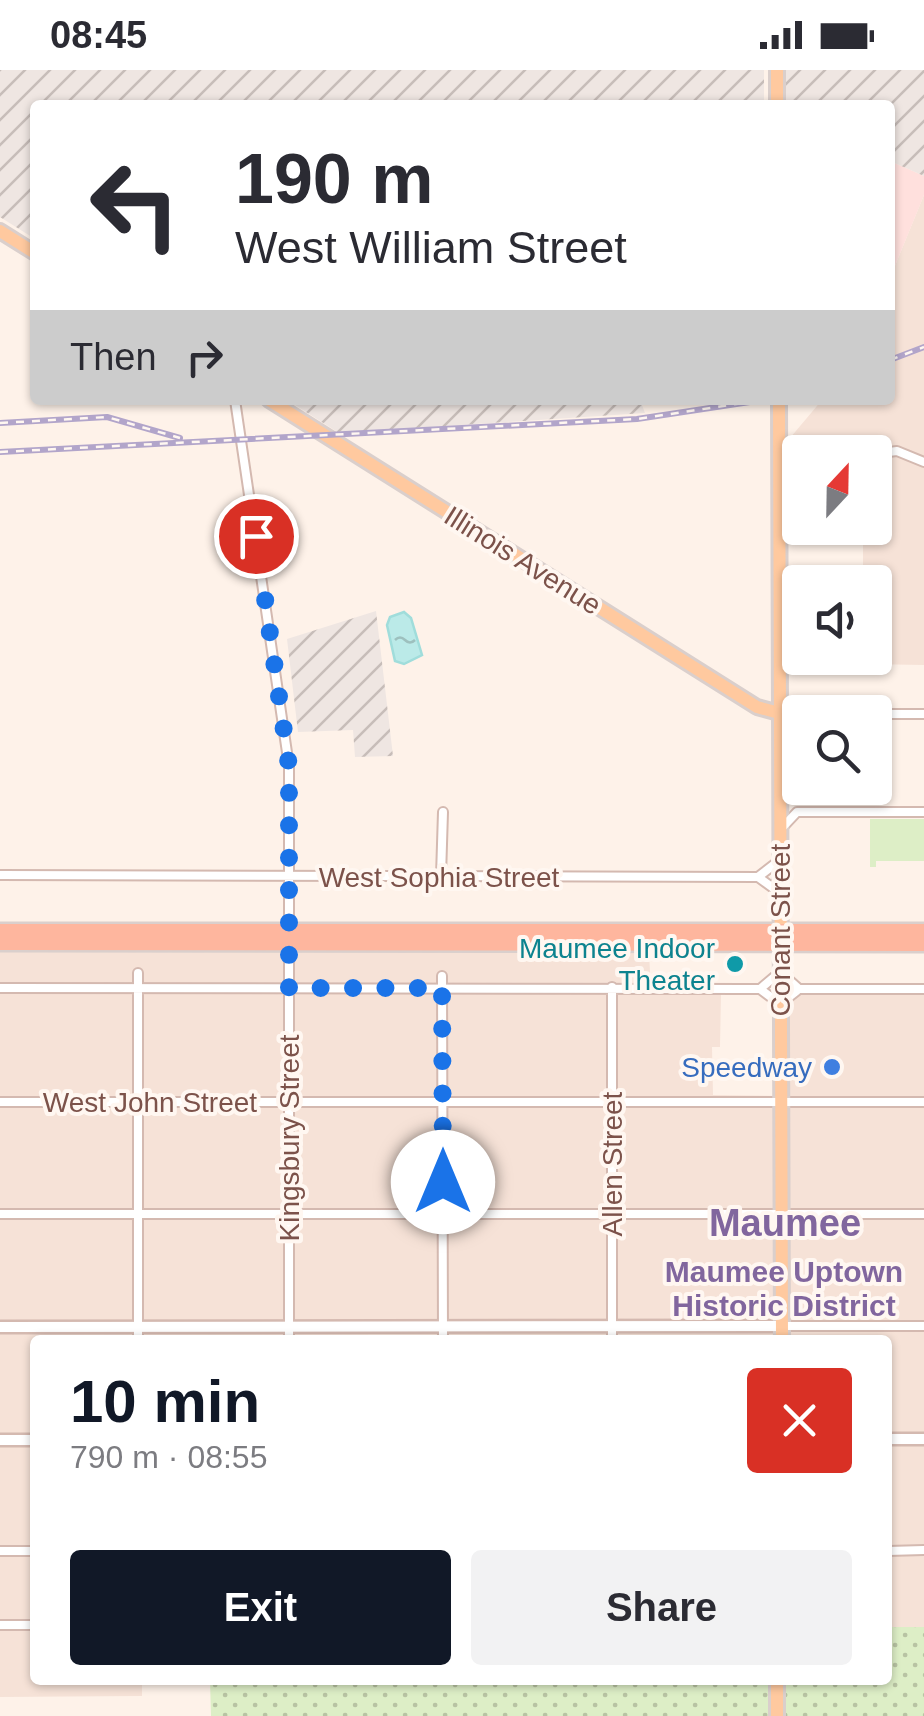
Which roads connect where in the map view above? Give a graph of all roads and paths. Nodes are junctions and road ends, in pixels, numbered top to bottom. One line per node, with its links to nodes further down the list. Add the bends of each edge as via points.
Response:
1 (777, 70): 2 (main road)
2 (777, 100)
3 (0, 231): 4 (main road)
4 (30, 250)
5 (237, 405): 21 (street, Kingsbury Street, via 289,766)
6 (277, 405): 10 (main road, Illinois Avenue, via 756,707)
7 (779, 405): 10 (main road, Conant Street)
8 (892, 452): 9 (street)
9 (924, 462)
10 (779, 712): 11 (street); 14 (main road, Conant Street)
11 (782, 712)
12 (892, 714): 13 (street)
13 (924, 714)
14 (780, 791): 16 (street); 18 (main road, Conant Street)
15 (443, 812): 22 (street)
16 (797, 812): 17 (street); 18 (street)
17 (924, 812)
18 (780, 832): 19 (main road, Conant Street)
19 (780, 860): 23 (street); 24 (main road, Conant Street)
20 (0, 875): 21 (street, West Sophia Street)
21 (288, 876): 22 (street, West Sophia Street); 28 (street, Kingsbury Street)
22 (441, 876): 23 (street, West Sophia Street)
23 (758, 877): 24 (street)
24 (780, 894): 27 (main road, Conant Street)
25 (0, 931): 28 (highway)
26 (924, 932): 27 (highway)
27 (780, 936): 28 (highway); 30 (highway); 31 (main road, Conant Street)
28 (289, 937): 29 (highway); 36 (street, Kingsbury Street)
29 (0, 943)
30 (924, 944)
31 (780, 972): 39 (street); 40 (street); 42 (main road, Conant Street)
32 (138, 973): 35 (street)
33 (442, 976): 37 (street)
34 (0, 988): 35 (street)
35 (138, 988): 36 (street); 44 (street)
36 (289, 988): 37 (street); 45 (street, Kingsbury Street)
37 (442, 988): 38 (street); 46 (street)
38 (612, 988): 40 (street); 47 (street, Allen Street)
39 (800, 989): 41 (street); 42 (street)
40 (760, 990): 42 (street)
41 (924, 990)
42 (780, 1004): 48 (main road, Conant Street)
43 (0, 1102): 44 (street, West John Street)
44 (138, 1102): 45 (street, West John Street); 51 (street)
45 (289, 1102): 46 (street, West John Street); 54 (street, Kingsbury Street)
46 (443, 1102): 47 (street, West John Street); 55 (street)
47 (612, 1102): 48 (street, West John Street); 52 (street, Allen Street)
48 (780, 1102): 49 (street, West John Street); 56 (main road, Conant Street)
49 (924, 1102)
50 (0, 1214): 51 (street)
51 (138, 1214): 54 (street); 61 (street)
52 (612, 1214): 55 (street); 56 (street); 58 (street, Allen Street)
53 (924, 1214): 56 (street)
54 (289, 1215): 55 (street); 62 (street, Kingsbury Street)
55 (443, 1215): 57 (street)
56 (781, 1215): 63 (main road, Conant Street)
57 (443, 1326): 58 (street); 62 (street); 66 (street)
58 (612, 1326): 63 (street); 67 (street, Allen Street)
59 (924, 1326): 63 (street)
60 (0, 1327): 61 (street)
61 (138, 1327): 62 (street); 64 (street)
62 (289, 1327): 65 (street, Kingsbury Street)
63 (782, 1333)
64 (138, 1335)
65 (289, 1335)
66 (443, 1335)
67 (612, 1335)
68 (892, 1439): 69 (street)
69 (924, 1439)
70 (0, 1440): 71 (street)
71 (30, 1440)
72 (892, 1550): 73 (street)
73 (924, 1550)
74 (0, 1551): 75 (street)
75 (30, 1551)
76 (0, 1625): 77 (street)
77 (30, 1625)
78 (777, 1685): 79 (main road)
79 (776, 1716)

